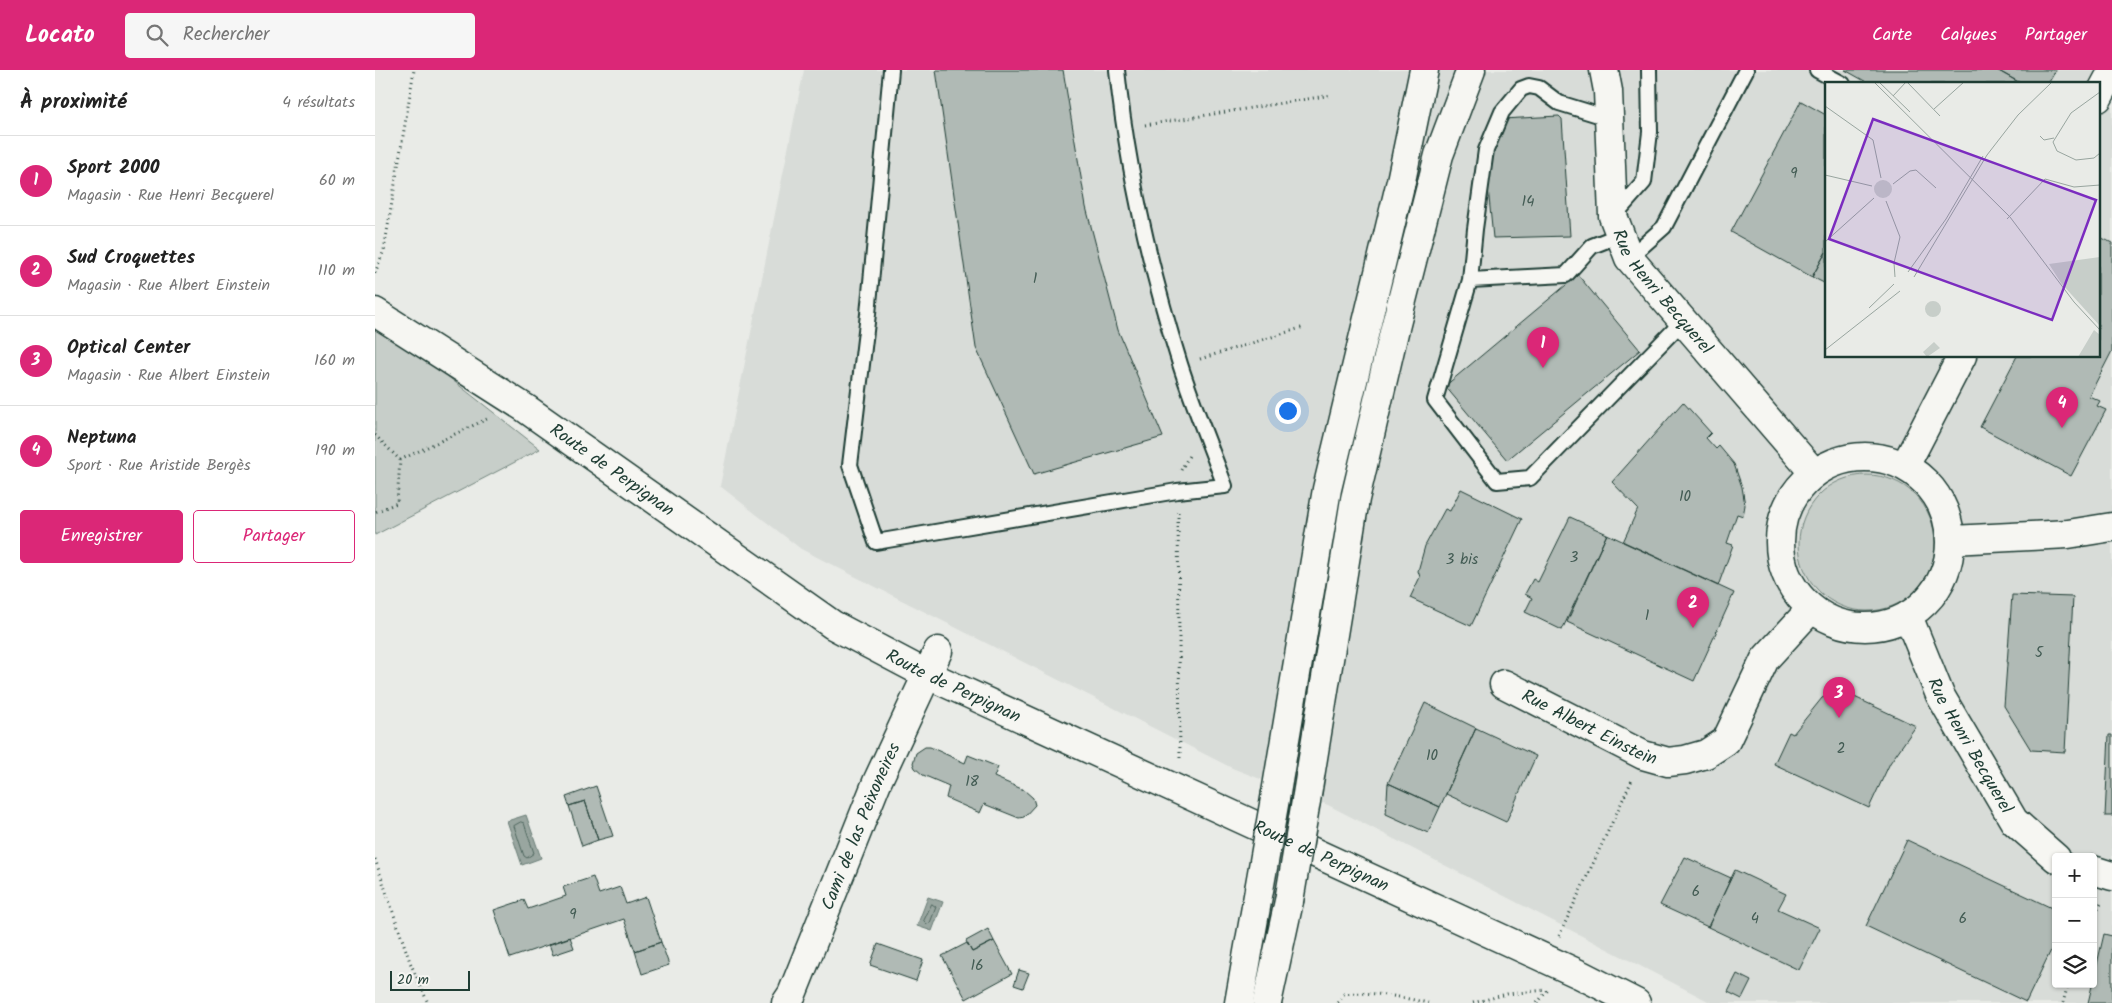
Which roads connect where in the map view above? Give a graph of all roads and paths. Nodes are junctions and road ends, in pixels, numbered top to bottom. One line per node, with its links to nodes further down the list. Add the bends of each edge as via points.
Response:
1 (414, 70): 17 (path, via 383,250)
2 (891, 70): 30 (lane, via 850,465 876,542)
3 (1117, 70): 15 (lane)
4 (1425, 70): 49 (street, bridge, via 1327,489)
5 (1471, 70): 50 (street, bridge, via 1439,155 1357,490 1289,900)
6 (1604, 70): 14 (street, Rue Henri Becquerel)
7 (1649, 70): 16 (lane, via 1650,132 1644,182)
8 (1746, 70): 16 (lane, via 1663,227)
9 (1817, 70): 11 (lane)
10 (2112, 72): 13 (street)
11 (1839, 82)
12 (1331, 96): 15 (path)
13 (2099, 96)
14 (1608, 118): 16 (street, Rue Henri Becquerel); 18 (lane, via 1559,103 1539,88 1529,86 1512,99 1502,112 1486,150)
15 (1124, 128): 23 (lane, via 1152,261)
16 (1621, 237): 18 (lane, via 1591,246 1566,275); 20 (street, Rue Henri Becquerel)
17 (375, 274)
18 (1470, 280): 20 (lane, via 1435,400 1497,481 1530,478)
19 (375, 312): 24 (street, Route de Perpignan)
20 (1682, 322): 29 (street, Rue Henri Becquerel)
21 (1304, 326): 23 (path)
22 (1961, 358): 28 (street)
23 (1181, 365): 30 (lane, via 1225,486)
24 (506, 396): 27 (path, via 490,418); 36 (street, Route de Perpignan, via 833,625)
25 (375, 435): 27 (path)
26 (1191, 450): 30 (path, via 1178,472)
27 (400, 460): 31 (path, via 397,502)
28 (1905, 466): 29 (street, via 1882,458 1858,456 1835,462); 33 (street, via 1924,479 1939,496)
29 (1814, 473): 34 (street, via 1795,492 1787,507 1779,540 1783,566 1794,590)
30 (1177, 491): 39 (path)
31 (375, 512)
32 (2112, 527): 33 (street, via 2068,534)
33 (1952, 540): 35 (street, via 1949,563 1940,584 1927,602)
34 (1811, 609): 35 (street, via 1833,622 1859,628 1884,626); 38 (street, Rue Albert Einstein, via 1765,660 1726,741 1705,754 1685,760 1668,762)
35 (1908, 616): 40 (street, Rue Henri Becquerel, via 1940,695 2015,821)
36 (932, 662): 48 (street, Cami de las Peixoneires, via 877,782); 54 (street, Route de Perpignan)
37 (1504, 684): 38 (street, Rue Albert Einstein)
38 (1643, 755): 44 (path)
39 (1180, 770)
40 (2052, 854)
41 (375, 859): 47 (path)
42 (2097, 871): 43 (street)
43 (2112, 876)
44 (1557, 941)
45 (2067, 988): 55 (path)
46 (1547, 990): 53 (path, via 1507,994)
47 (428, 1003)
48 (786, 1003)
49 (1239, 1003)
50 (1267, 1003)
51 (1338, 1003): 52 (path, via 1344,994 1354,993)
52 (1428, 1003)
53 (1473, 1003)
54 (1636, 1003)
55 (2063, 1003)

